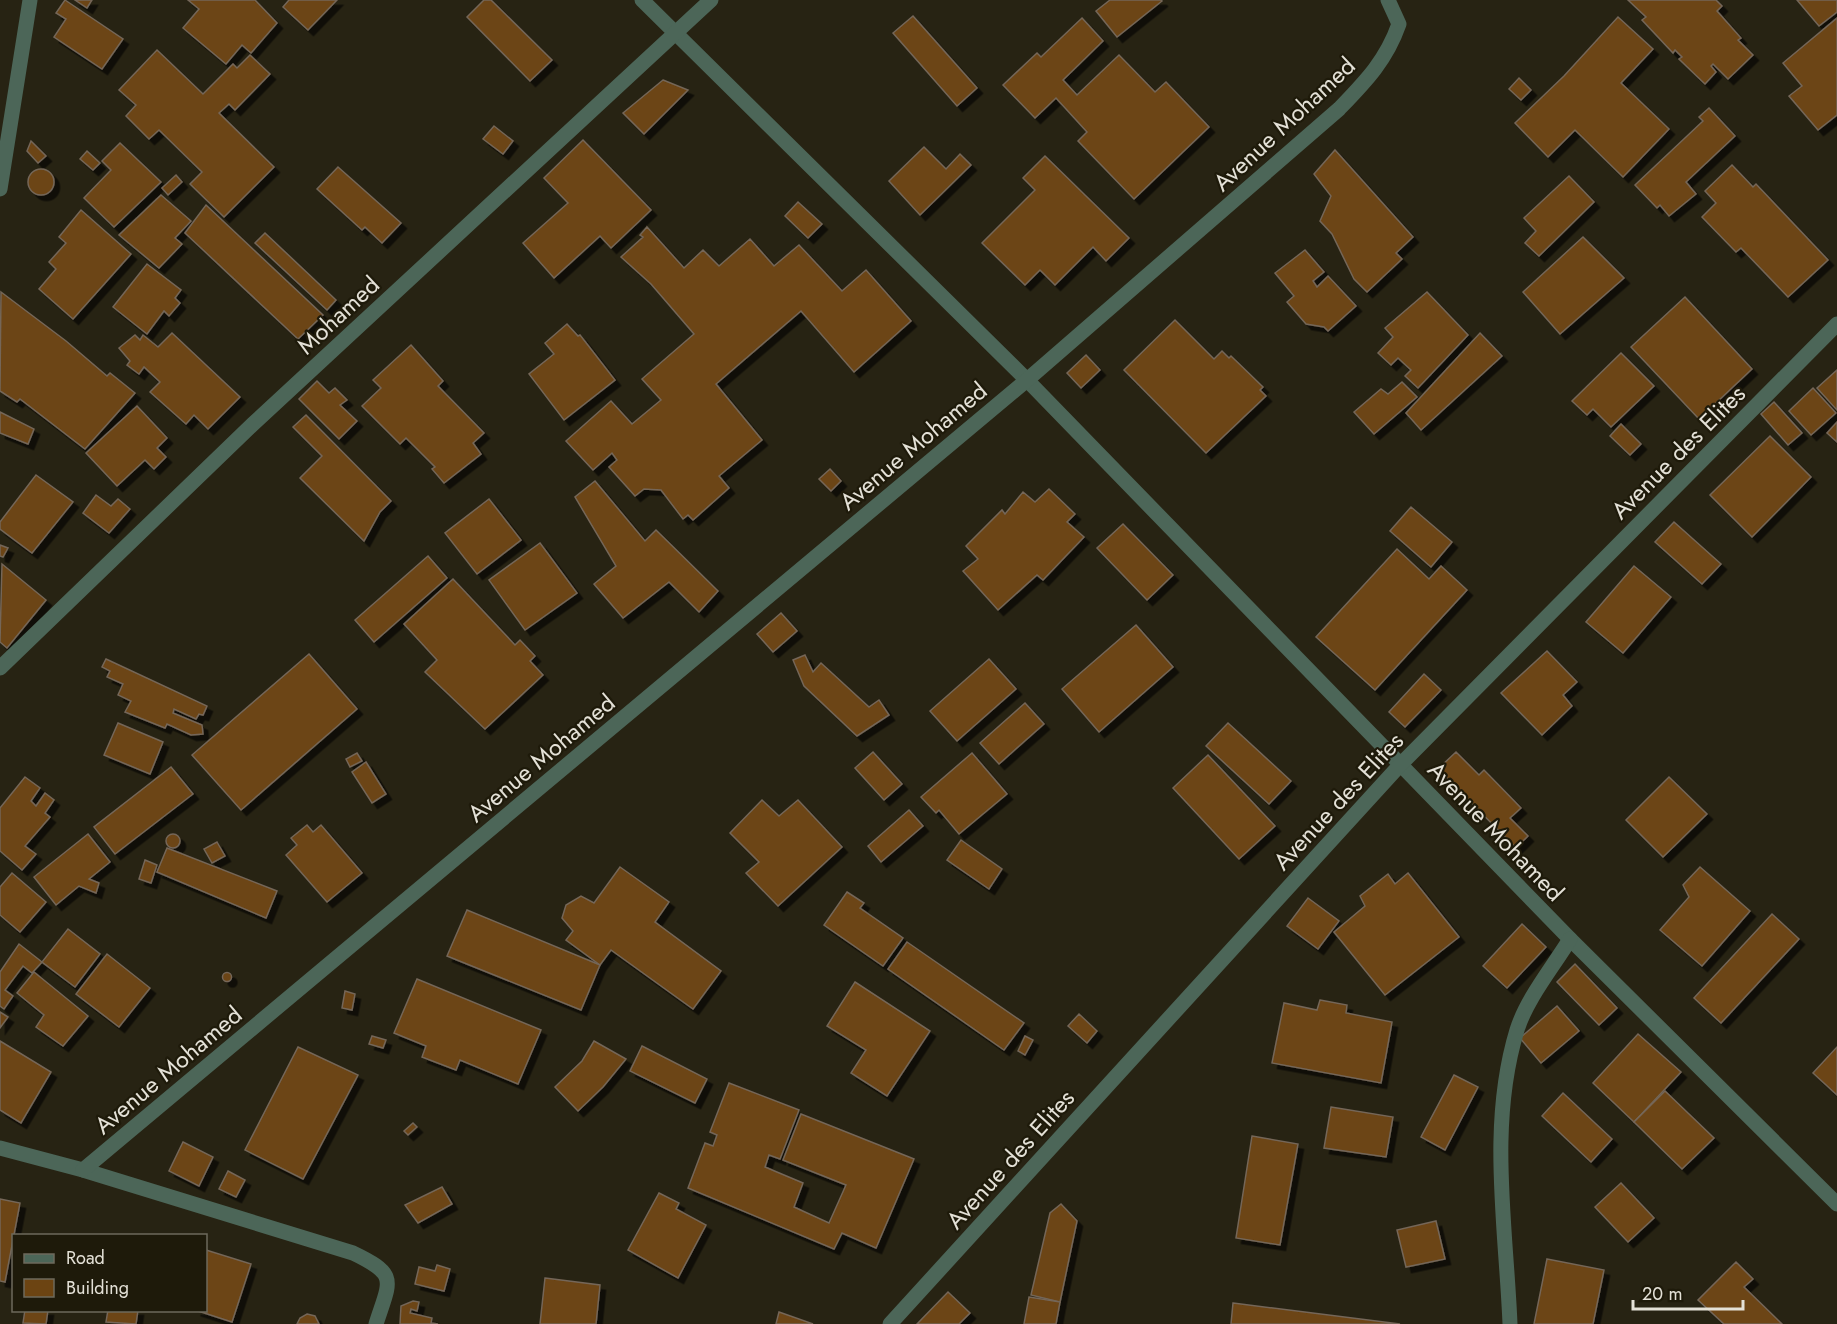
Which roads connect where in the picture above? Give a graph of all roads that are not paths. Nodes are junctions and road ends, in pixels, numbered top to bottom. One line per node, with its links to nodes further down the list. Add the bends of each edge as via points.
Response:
1 (30, 0): 6 (street)
2 (642, 0): 5 (street, Avenue Mohamed)
3 (711, 0): 5 (street, Mohamed)
4 (1388, 0): 8 (street, Avenue Mohamed, via 1399,24 1390,50 1367,81 1244,194)
5 (675, 32): 8 (street, Avenue Mohamed); 9 (street, Mohamed, via 253,424)
6 (0, 189)
7 (1837, 324): 10 (street, Avenue des Elites)
8 (1027, 380): 10 (street, Avenue Mohamed); 13 (street, Avenue Mohamed)
9 (0, 668)
10 (1400, 765): 11 (street, Avenue Mohamed); 16 (street, Avenue des Elites)
11 (1570, 939): 14 (street, Avenue Mohamed); 17 (street, via 1518,1028 1507,1077 1501,1174)
12 (0, 1148): 13 (street)
13 (83, 1170): 15 (street, via 353,1253 374,1263 385,1270 388,1278)
14 (1837, 1204)
15 (376, 1324)
16 (890, 1324)
17 (1510, 1324)

